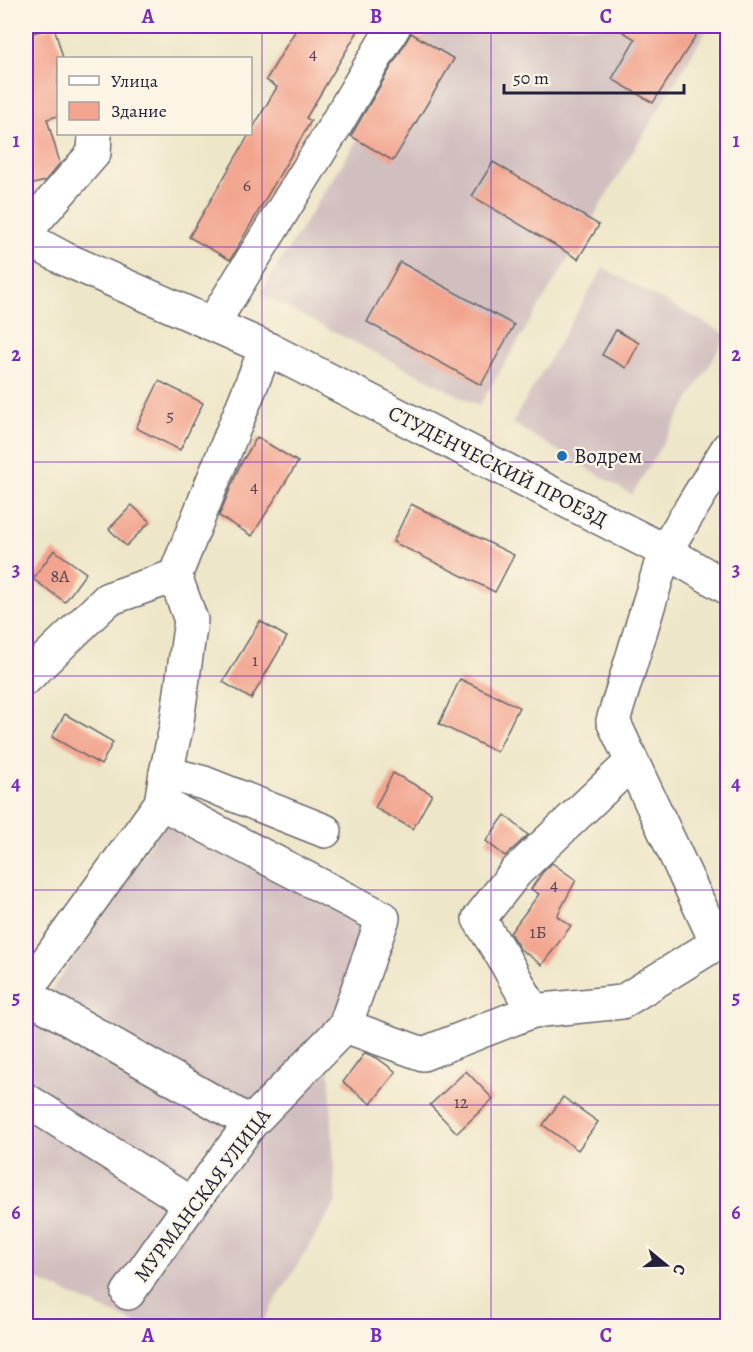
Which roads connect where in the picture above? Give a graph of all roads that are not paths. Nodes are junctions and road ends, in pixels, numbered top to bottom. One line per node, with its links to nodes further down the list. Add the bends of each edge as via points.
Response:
1 (394, 26): 5 (street)
2 (95, 135): 3 (street, via 94,153)
3 (26, 231)
4 (26, 238): 5 (street, СТУДЕНЧЕСКИЙ ПРОЕЗД, via 64,259)
5 (213, 323): 6 (street, СТУДЕНЧЕСКИЙ ПРОЕЗД)
6 (266, 348): 8 (street, СТУДЕНЧЕСКИЙ ПРОЕЗД); 9 (street)
7 (728, 448): 8 (street)
8 (665, 550): 10 (street, СТУДЕНЧЕСКИЙ ПРОЕЗД); 12 (street, via 613,721)
9 (175, 576): 11 (street, via 108,599); 13 (street, via 191,620)
10 (728, 588)
11 (26, 678)
12 (632, 762): 16 (street, via 516,872 479,918); 16 (street, via 717,943 622,1002)
13 (163, 788): 14 (street, via 204,783); 15 (street); 17 (street, via 383,918)
14 (325, 831)
15 (26, 993): 19 (street)
16 (533, 1011): 17 (street, via 423,1054)
17 (345, 1026): 19 (street, МУРМАНСКАЯ УЛИЦА)
18 (26, 1100): 20 (street)
19 (251, 1123): 20 (street, МУРМАНСКАЯ УЛИЦА)
20 (190, 1204): 21 (street, МУРМАНСКАЯ УЛИЦА)
21 (128, 1293)

